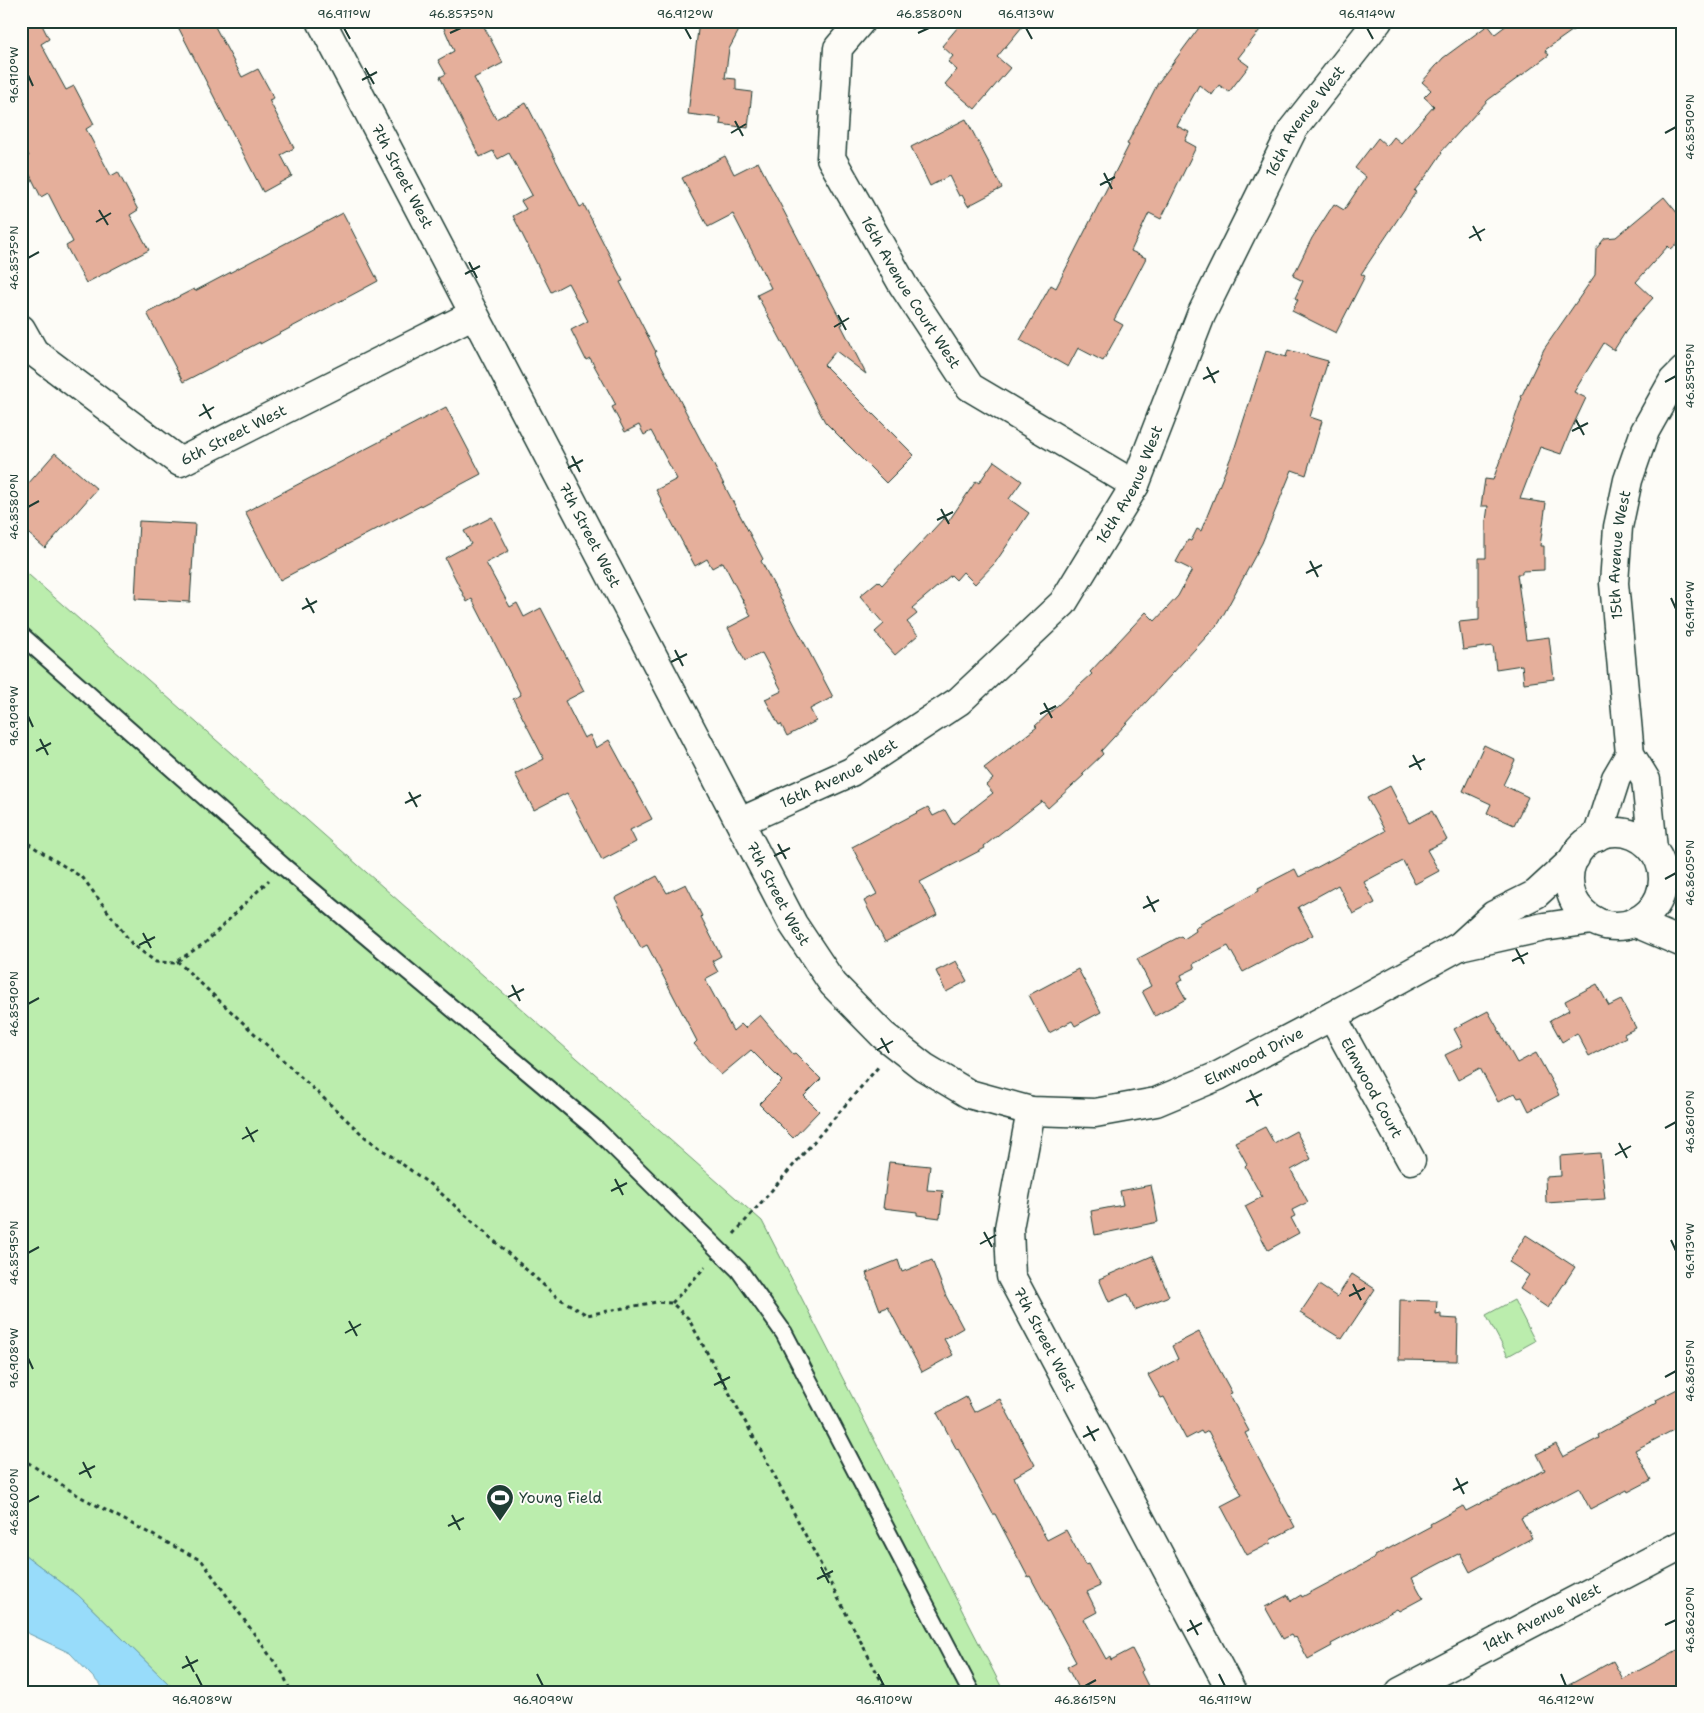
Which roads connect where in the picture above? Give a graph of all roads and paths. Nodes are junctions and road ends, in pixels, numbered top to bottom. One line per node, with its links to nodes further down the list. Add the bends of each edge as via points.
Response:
1 (321, 21): 4 (street, 7th Street West)
2 (861, 21): 7 (street, 16th Avenue Court West, via 838,48 831,158 903,285 970,387)
3 (1378, 21): 7 (street, 16th Avenue West, via 1293,129 1201,316)
4 (474, 314): 5 (street, 6th Street West, via 180,462 34,352); 10 (street, 7th Street West)
5 (21, 329)
6 (1683, 371): 9 (street, 15th Avenue West, via 1673,381 1646,431 1628,480 1618,528 1614,583)
7 (1135, 486): 10 (street, 16th Avenue West, via 1062,603 960,701 851,772)
8 (21, 635): 15 (lane)
9 (1630, 754): 11 (street, via 1616,778); 14 (street, 15th Avenue West, via 1646,780)
10 (740, 822): 23 (street, 7th Street West, via 793,924 833,984)
11 (1597, 837): 13 (street, via 1584,845); 14 (street, via 1611,832 1641,839)
12 (21, 839): 21 (path, via 83,878 132,944 156,962)
13 (1575, 858): 17 (street, via 1570,871 1573,899); 20 (street, Elmwood Drive, via 1536,894 1494,915)
14 (1658, 860): 16 (street); 18 (street, via 1663,887 1658,902 1649,914)
15 (283, 866): 21 (path, via 205,943); 26 (lane, via 597,1130)
16 (1683, 898)
17 (1592, 920): 18 (street, via 1606,926); 20 (street, Elmwood Drive)
18 (1636, 922): 19 (street)
19 (1683, 943)
20 (1460, 946): 22 (street, Elmwood Drive)
21 (177, 962): 27 (path, via 365,1137 435,1188 557,1297 587,1315 656,1302)
22 (1332, 1016): 24 (street, Elmwood Drive, via 1218,1076 1156,1102 1095,1113); 25 (street, Elmwood Court)
23 (897, 1045): 24 (street, 7th Street West, via 924,1067 969,1094); 26 (path)
24 (1031, 1111): 33 (street, 7th Street West, via 1009,1228 1011,1276)
25 (1411, 1160)
26 (720, 1250): 27 (path); 32 (lane, via 739,1270 784,1333)
27 (672, 1303): 31 (path, via 688,1318)
28 (21, 1458): 30 (path, via 79,1496 202,1561 283,1674)
29 (1683, 1544): 34 (street, 14th Avenue West)
30 (291, 1692)
31 (887, 1692)
32 (971, 1692)
33 (1232, 1692)
34 (1400, 1692)

